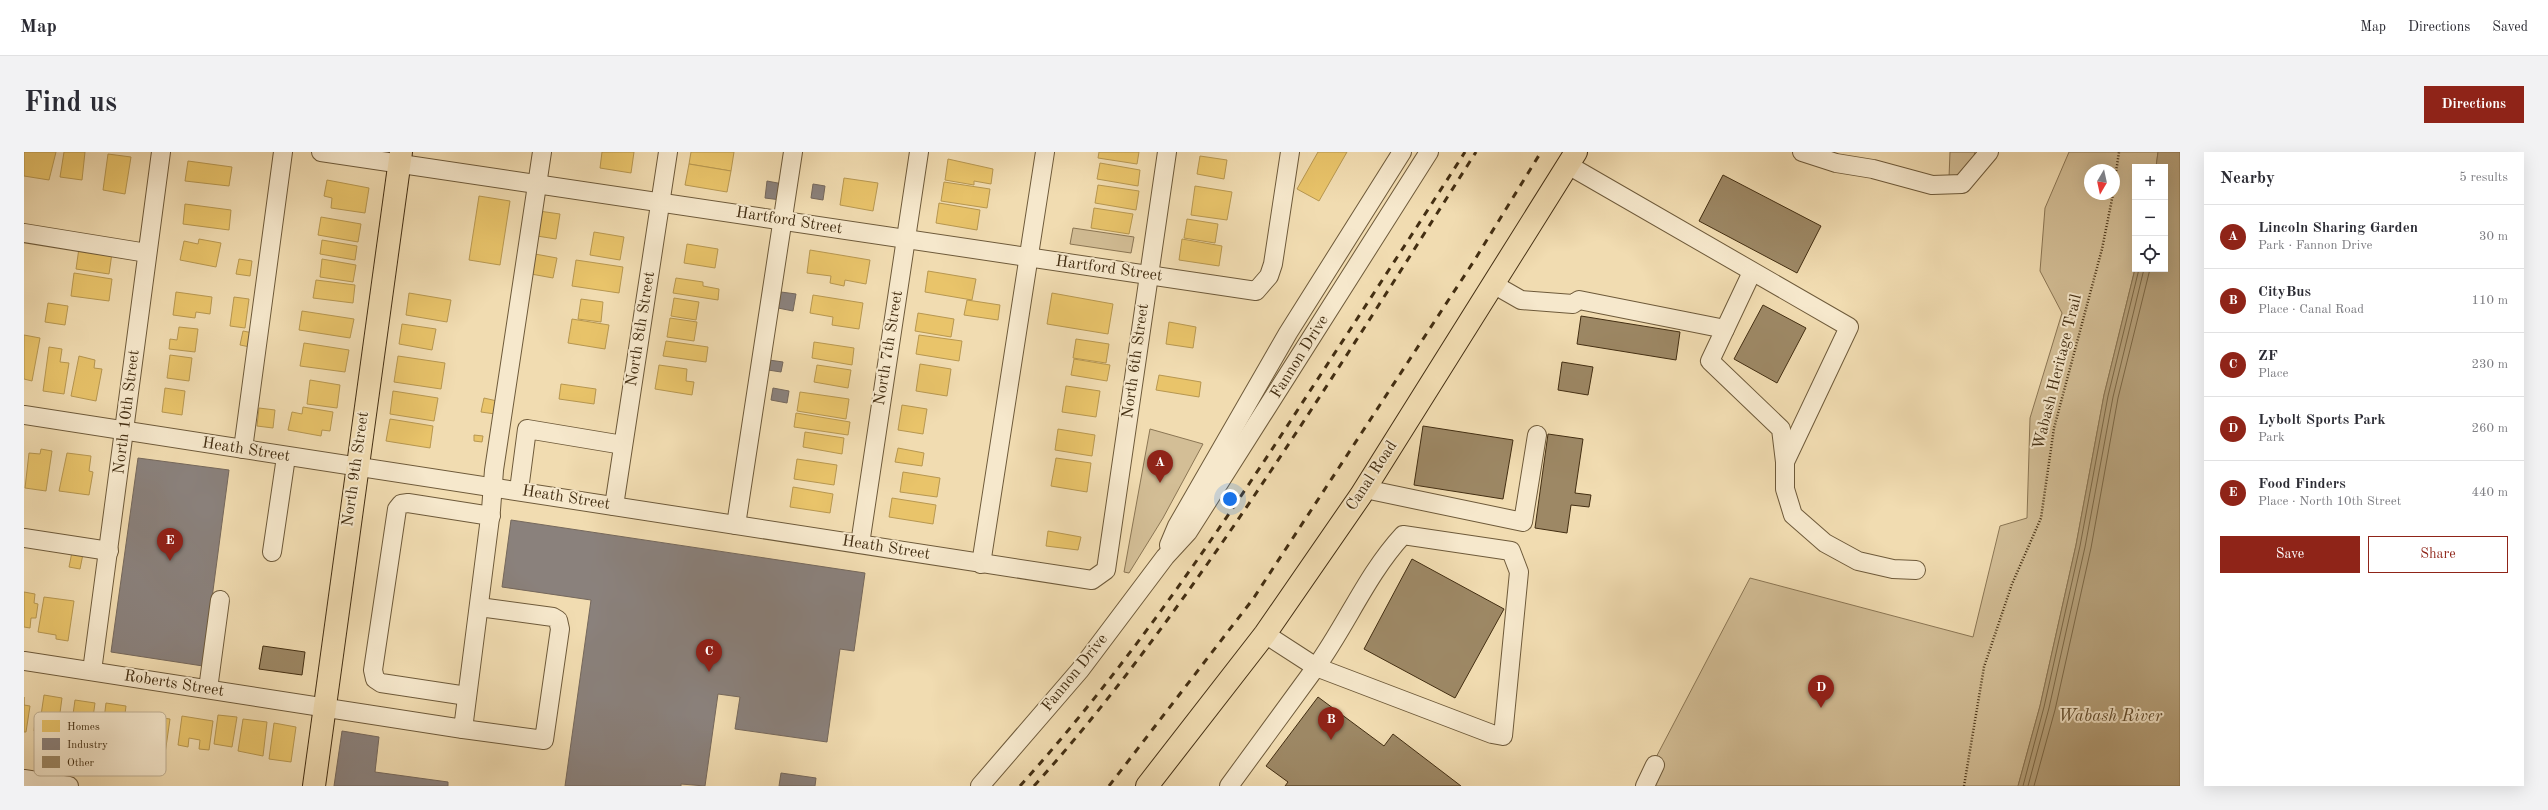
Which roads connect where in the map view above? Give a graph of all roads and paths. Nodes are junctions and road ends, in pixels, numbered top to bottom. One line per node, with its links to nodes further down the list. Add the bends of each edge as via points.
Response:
1 (160, 152): 25 (street, North 10th Street)
2 (283, 152): 37 (street)
3 (321, 152): 16 (street, Hartford Street)
4 (542, 152): 19 (street)
5 (668, 152): 21 (street, North 8th Street)
6 (793, 152): 22 (street)
7 (919, 152): 24 (street, North 7th Street)
8 (1046, 152): 26 (street)
9 (1167, 152): 28 (street, North 6th Street)
10 (1290, 152): 28 (street, Hartford Street, via 1273,264 1269,276 1256,291)
11 (1402, 152): 51 (street, Fannon Drive, via 1288,333 1177,526)
12 (1430, 152): 51 (street, Fannon Drive, via 1188,532)
13 (1802, 152): 14 (street, via 1836,163 1873,169 1932,185 1962,184)
14 (1989, 152)
15 (2119, 152): 18 (path)
16 (400, 158): 19 (street, Hartford Street); 40 (main road, North 9th Street)
17 (1572, 158): 27 (street); 29 (main road, Canal Road)
18 (2117, 164)
19 (537, 183): 21 (street, Hartford Street); 41 (street)
20 (2112, 200): 73 (path, Wabash Heritage Trail, via 2102,248 2054,428 2041,518 2012,584 1984,667)
21 (661, 202): 22 (street, Hartford Street); 36 (street, North 8th Street)
22 (782, 220): 24 (street, Hartford Street); 46 (street)
23 (24, 233): 25 (street)
24 (906, 238): 26 (street, Hartford Street); 48 (street, North 7th Street)
25 (148, 253): 33 (street, North 10th Street)
26 (1028, 257): 28 (street, Hartford Street); 52 (street)
27 (1752, 272): 30 (street); 34 (street, via 1849,327)
28 (1148, 275): 53 (street, North 6th Street)
29 (1493, 284): 30 (street, via 1521,300 1573,304 1579,300); 42 (main road, Canal Road)
30 (1725, 329): 32 (street, via 1710,361)
31 (24, 415): 33 (street, Heath Street)
32 (1781, 429): 34 (street); 39 (street)
33 (126, 430): 37 (street, Heath Street); 49 (street, North 10th Street)
34 (1800, 432): 39 (street)
35 (1537, 435): 42 (street, via 1523,522)
36 (624, 445): 43 (street, via 527,429); 44 (street, North 8th Street)
37 (243, 449): 38 (street, Heath Street)
38 (286, 456): 40 (street, Heath Street); 50 (street)
39 (1785, 462): 54 (street, via 1785,489 1793,515 1825,543 1858,561 1893,569)
40 (356, 468): 41 (street, Heath Street); 63 (main road, North 9th Street)
41 (493, 486): 43 (street, Heath Street); 45 (street)
42 (1365, 489): 57 (main road, Canal Road)
43 (519, 490): 44 (street, Heath Street)
44 (614, 506): 46 (street, Heath Street)
45 (491, 516): 56 (street); 62 (street, via 408,503 401,504 396,509 373,670 375,679 381,683)
46 (736, 525): 48 (street, Heath Street)
47 (24, 538): 49 (street)
48 (860, 544): 52 (street, Heath Street)
49 (109, 551): 60 (street, North 10th Street)
50 (272, 552)
51 (1165, 557): 69 (street, Fannon Drive, via 1080,670)
52 (981, 564): 53 (street, Heath Street, via 1092,580)
53 (1106, 570)
54 (1916, 570)
55 (220, 600): 61 (street)
56 (479, 607): 62 (street); 64 (street, Roberts Street, via 553,617 560,625 544,740)
57 (1265, 634): 59 (street); 70 (main road, Canal Road)
58 (24, 661): 60 (street, Roberts Street)
59 (1316, 667): 59 (street, via 1503,736 1519,572 1511,552 1403,535 1385,554); 71 (street)
60 (92, 671): 61 (street, Roberts Street)
61 (208, 689): 63 (street, Roberts Street)
62 (467, 696): 64 (street)
63 (324, 707): 64 (street, Roberts Street); 68 (main road, North 9th Street)
64 (462, 729)
65 (1655, 765): 72 (street)
66 (24, 779): 67 (street)
67 (69, 786)
68 (314, 786)
69 (980, 786)
70 (1147, 786)
71 (1229, 786)
72 (1644, 786)
73 (1964, 786)

